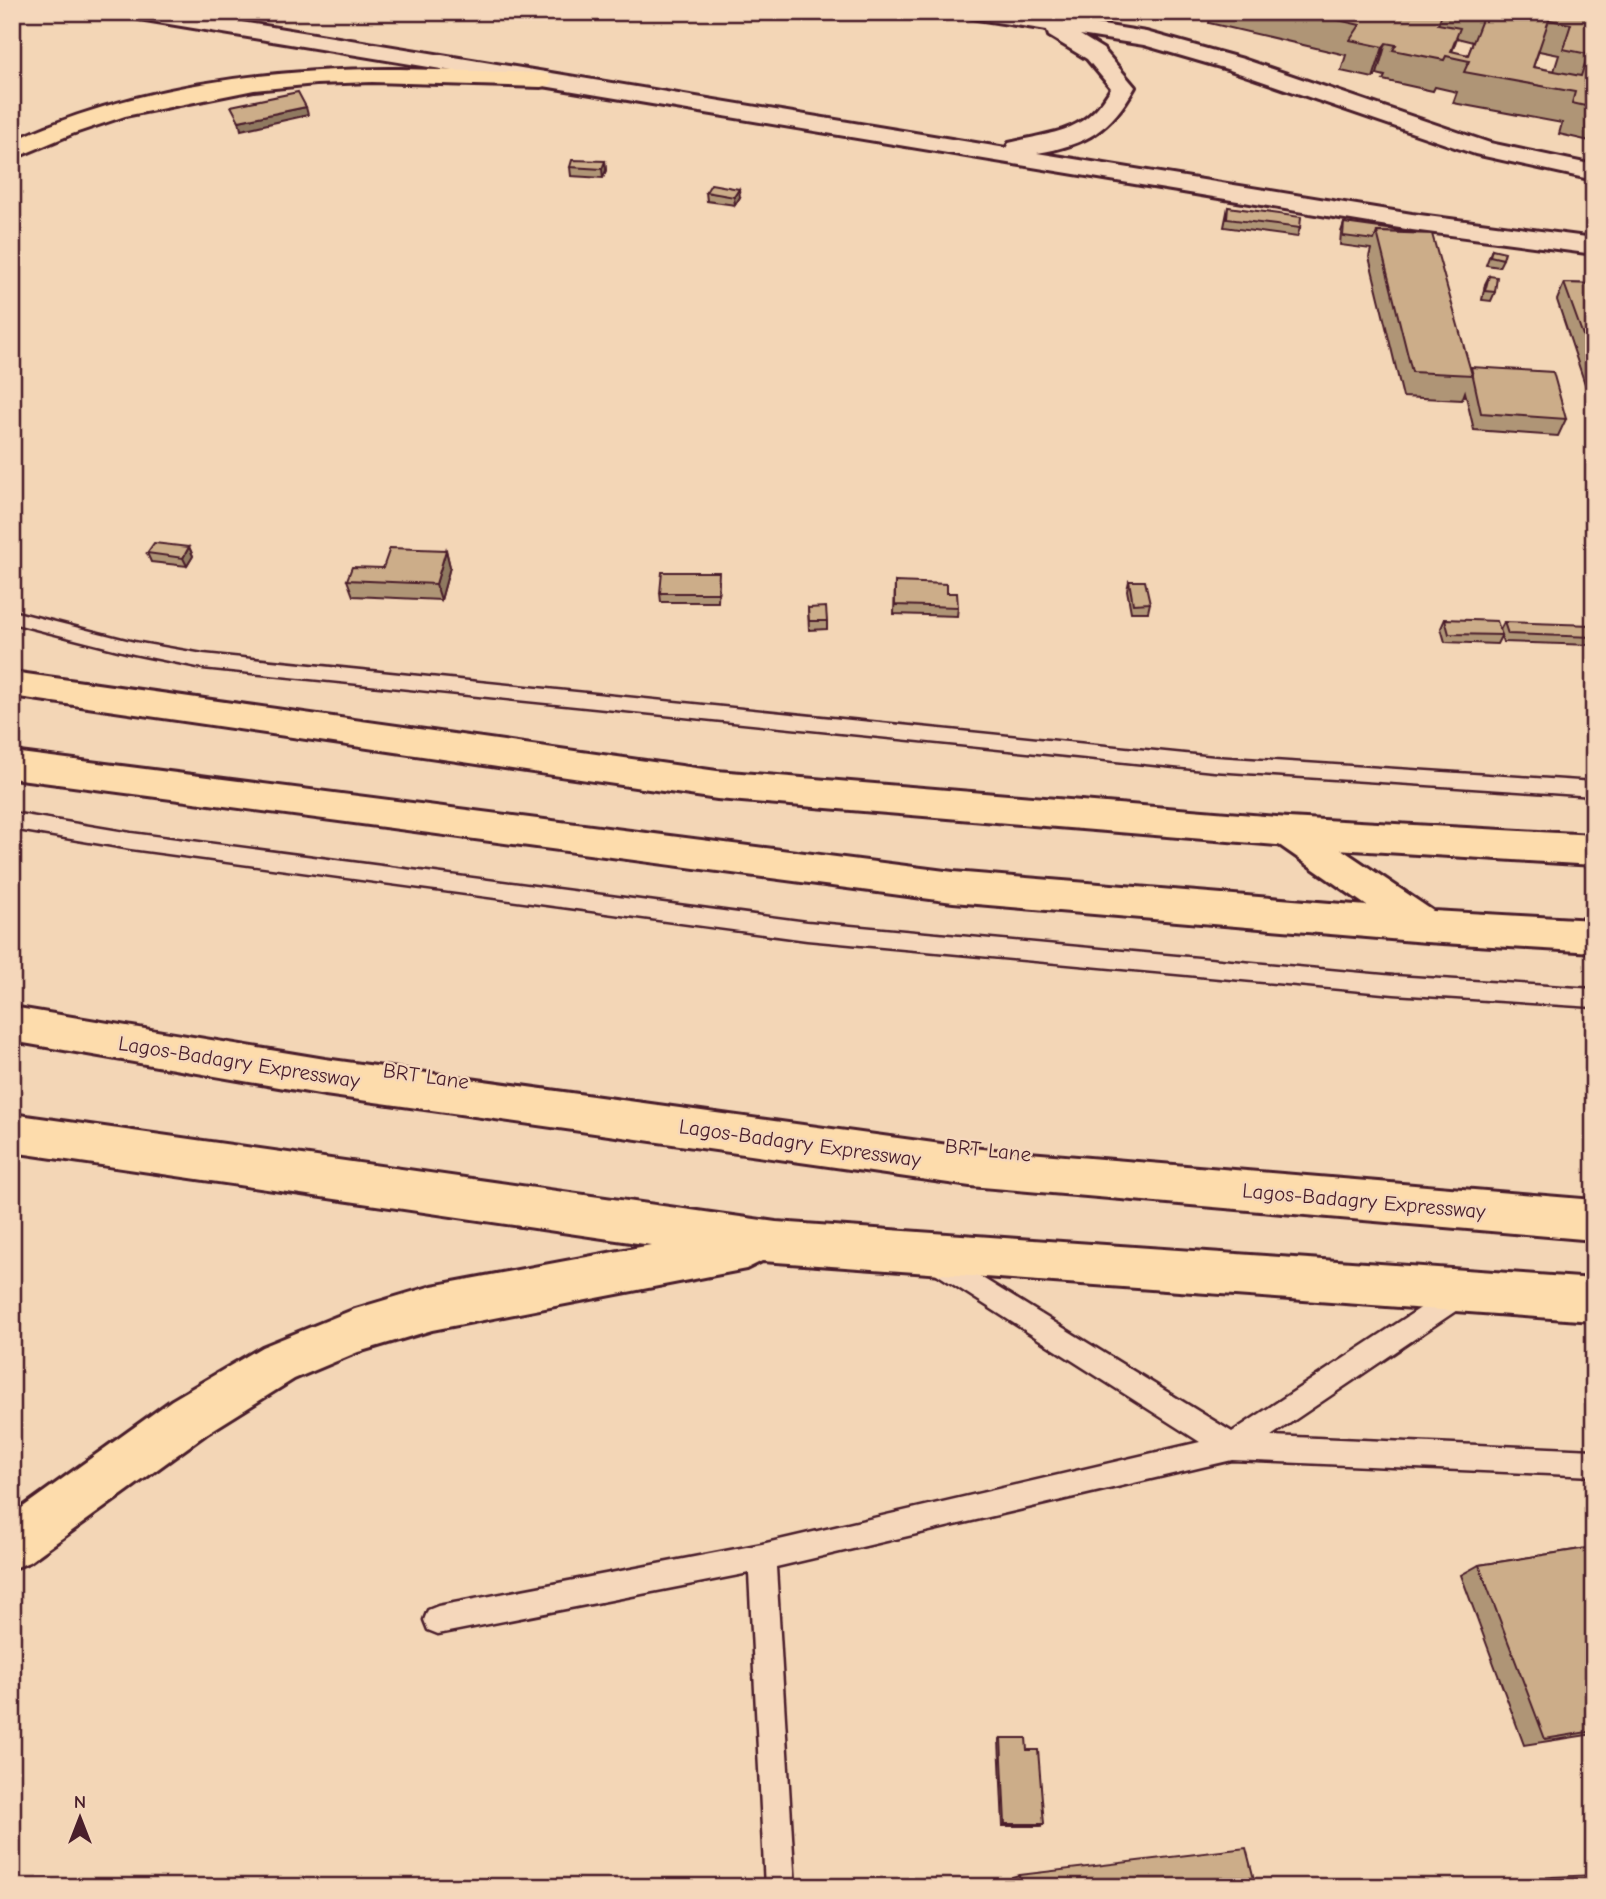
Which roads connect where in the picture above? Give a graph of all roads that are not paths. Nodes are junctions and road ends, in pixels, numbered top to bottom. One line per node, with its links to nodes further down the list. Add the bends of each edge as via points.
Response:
1 (139, 12): 6 (street)
2 (977, 12): 4 (street)
3 (1142, 12): 5 (street)
4 (1039, 23): 5 (street); 8 (street, via 1095,54)
5 (1146, 39): 8 (street); 11 (street, via 1235,64 1484,149)
6 (541, 80): 7 (main road, via 351,76); 9 (street)
7 (261, 82): 10 (main road, via 132,123); 10 (main road, via 197,92 84,121)
8 (1122, 87): 9 (street, via 1110,111 1069,138)
9 (984, 152): 12 (street, via 1412,222)
10 (29, 163)
11 (1594, 173)
12 (1594, 246)
13 (12, 617): 16 (lane, via 122,646 203,661 1214,764)
14 (12, 684): 18 (main road, via 717,785)
15 (12, 765): 20 (main road, via 953,887)
16 (1594, 789)
17 (12, 821): 22 (lane, via 145,843 807,931 1394,985)
18 (1289, 832): 19 (main road); 20 (main road)
19 (1594, 850)
20 (1426, 926): 21 (main road)
21 (1594, 936)
22 (1594, 998)
23 (12, 1011): 26 (lane, BRT Lane, via 341,1064 991,1151)
24 (12, 1024): 27 (main road, Lagos-Badagry Expressway, via 325,1077 970,1167)
25 (12, 1133): 28 (main road)
26 (1594, 1206)
27 (1594, 1220)
28 (776, 1243): 29 (main road); 34 (main road, via 432,1308 355,1331 278,1363 189,1417)
29 (923, 1253): 30 (main road); 32 (lane)
30 (1465, 1291): 31 (main road); 32 (lane)
31 (1594, 1300)
32 (1232, 1447): 33 (lane); 35 (lane)
33 (1594, 1463)
34 (12, 1545)
35 (762, 1557): 36 (lane); 37 (lane)
36 (438, 1620)
37 (780, 1887)

